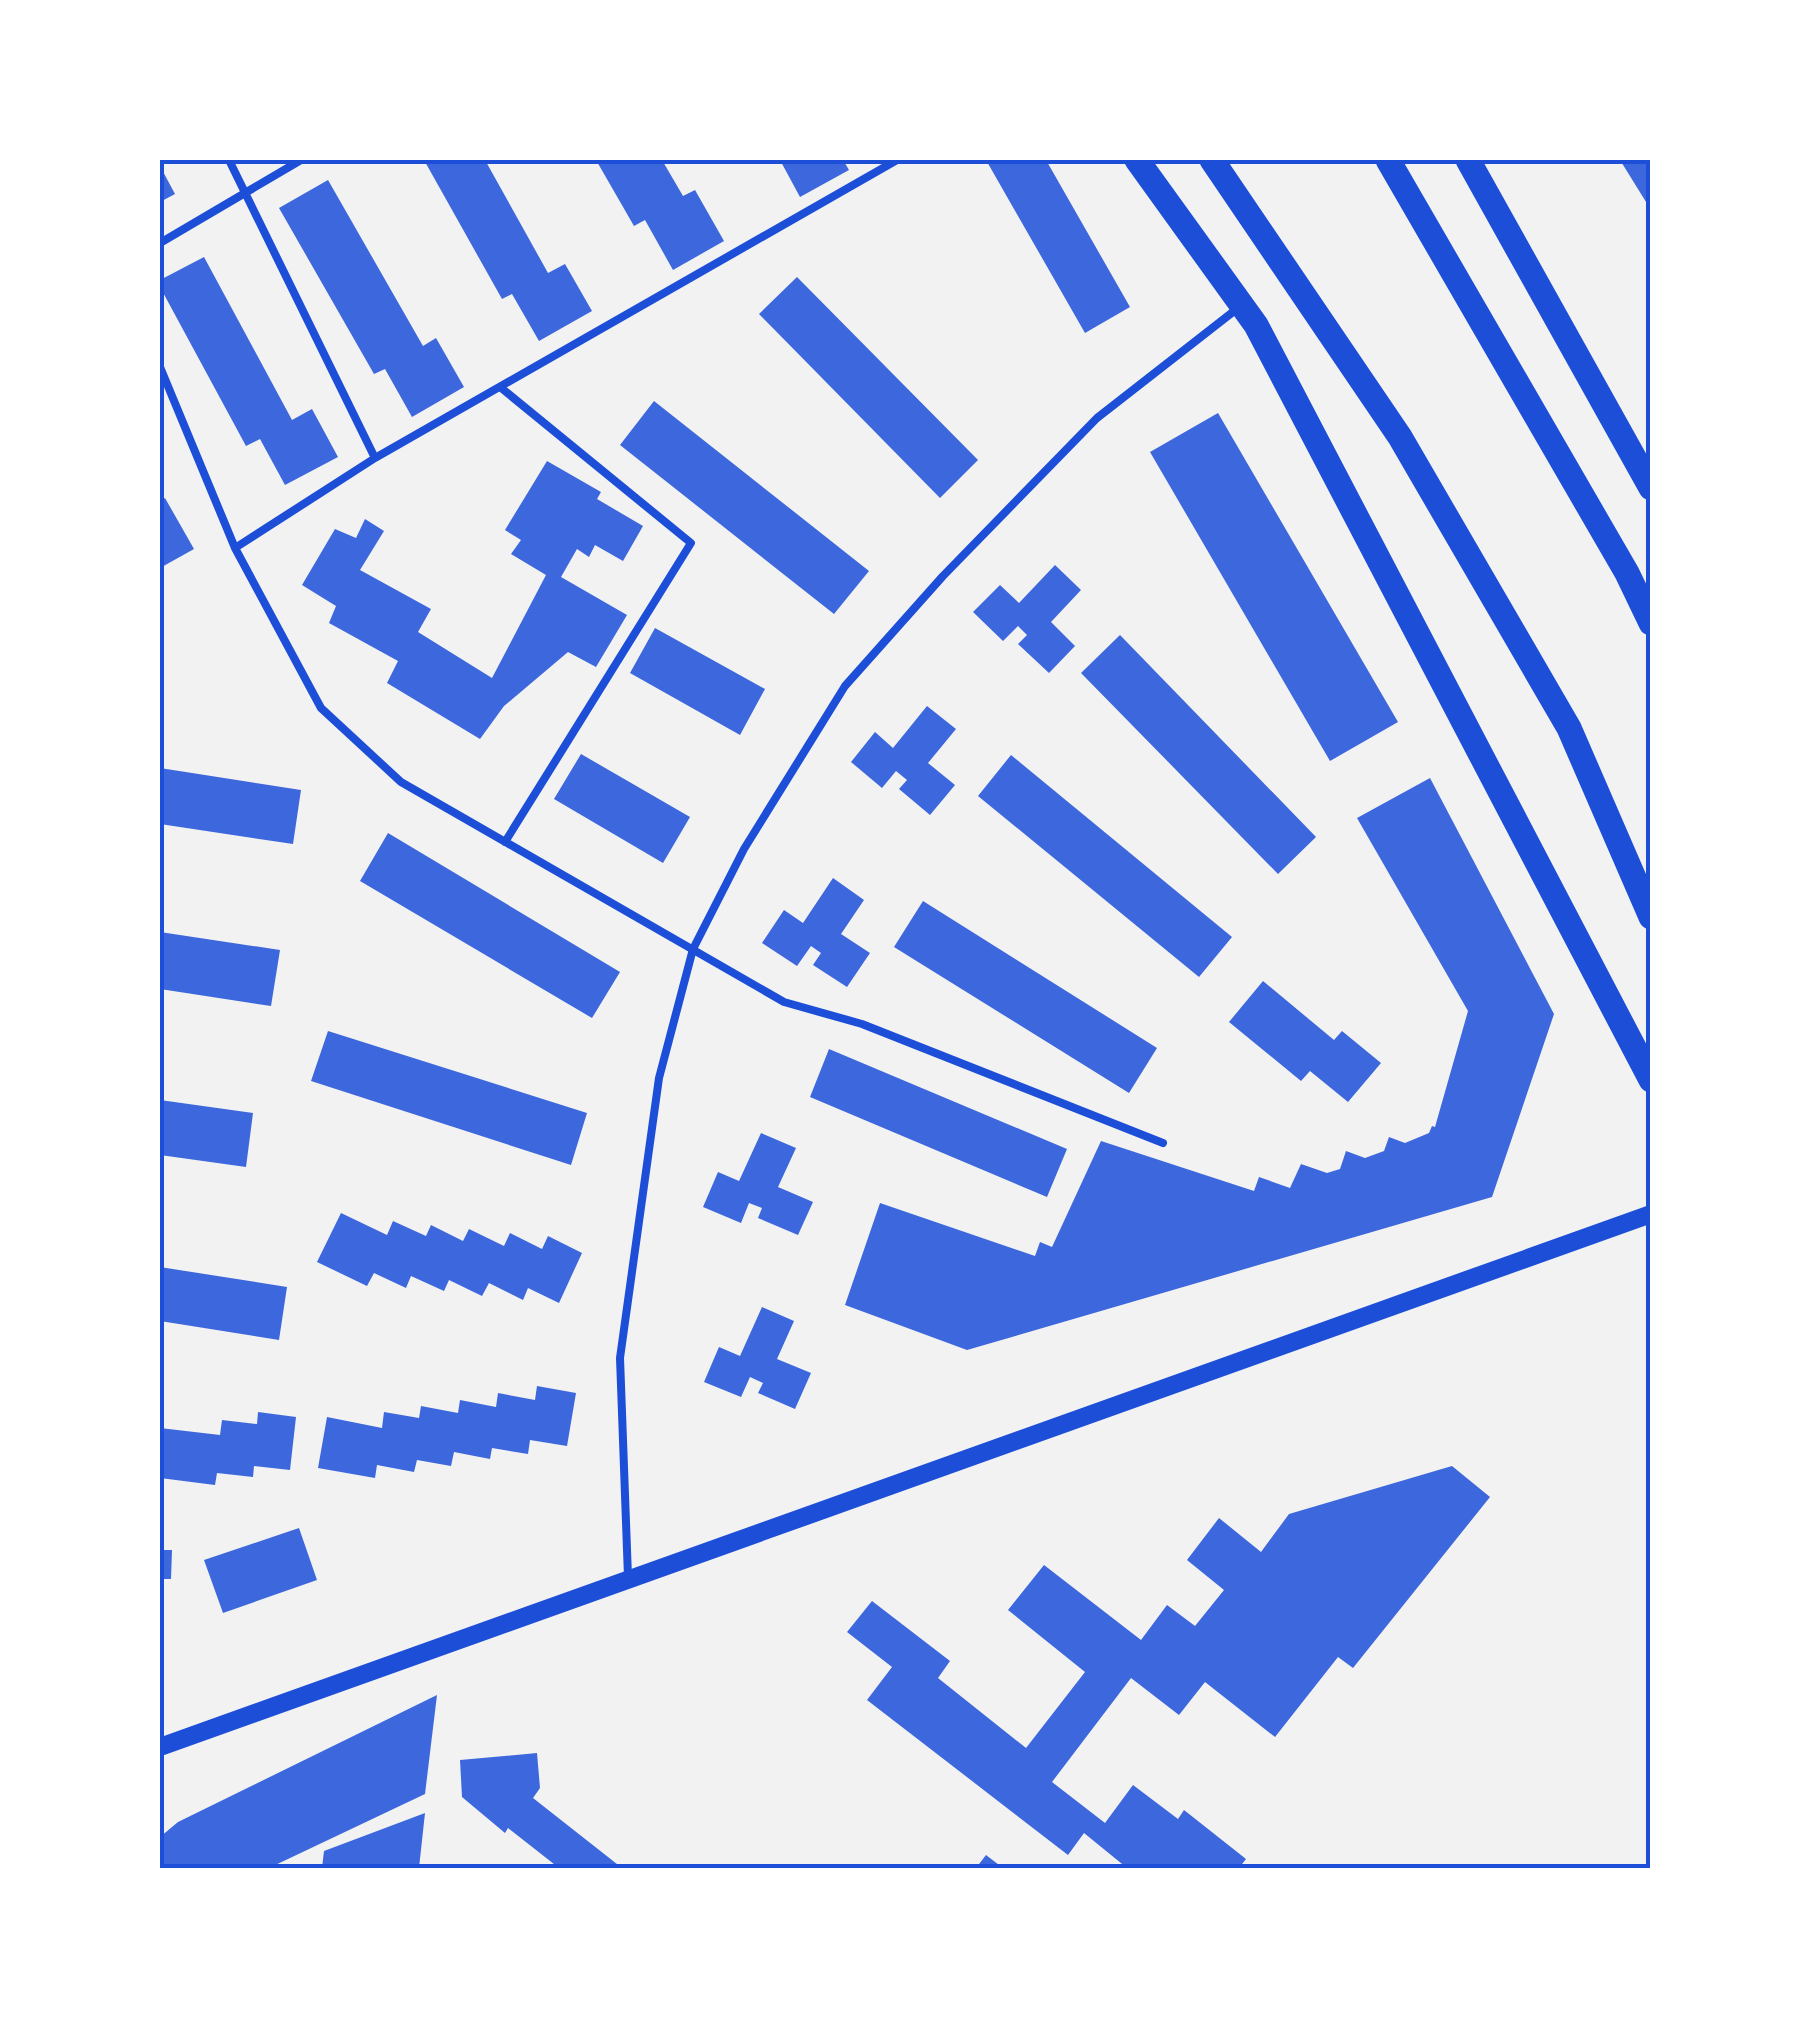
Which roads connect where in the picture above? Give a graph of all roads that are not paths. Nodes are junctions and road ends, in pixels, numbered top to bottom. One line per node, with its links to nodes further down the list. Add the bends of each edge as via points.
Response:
1 (229, 160): 8 (lane)
2 (301, 160): 8 (lane)
3 (897, 160): 12 (lane)
4 (1136, 160): 10 (main road)
5 (1212, 160): 18 (main road, via 1400,437 1500,608 1569,728)
6 (1388, 160): 16 (main road)
7 (1468, 160): 14 (main road)
8 (245, 193): 9 (lane); 13 (lane)
9 (160, 243)
10 (1242, 306): 19 (lane, via 1097,418 845,686 744,849); 20 (main road)
11 (160, 367): 15 (lane)
12 (500, 387): 13 (lane); 17 (lane, via 691,543)
13 (375, 458): 15 (lane)
14 (1651, 488)
15 (235, 548): 17 (lane, via 321,708 401,782)
16 (1651, 622)
17 (505, 842): 19 (lane)
18 (1651, 917)
19 (692, 949): 21 (lane, via 784,1002 862,1024); 23 (lane, via 658,1078 620,1358)
20 (1651, 1080)
21 (1162, 1143)
22 (1651, 1214): 23 (street)
23 (628, 1580): 24 (street)
24 (160, 1748)

